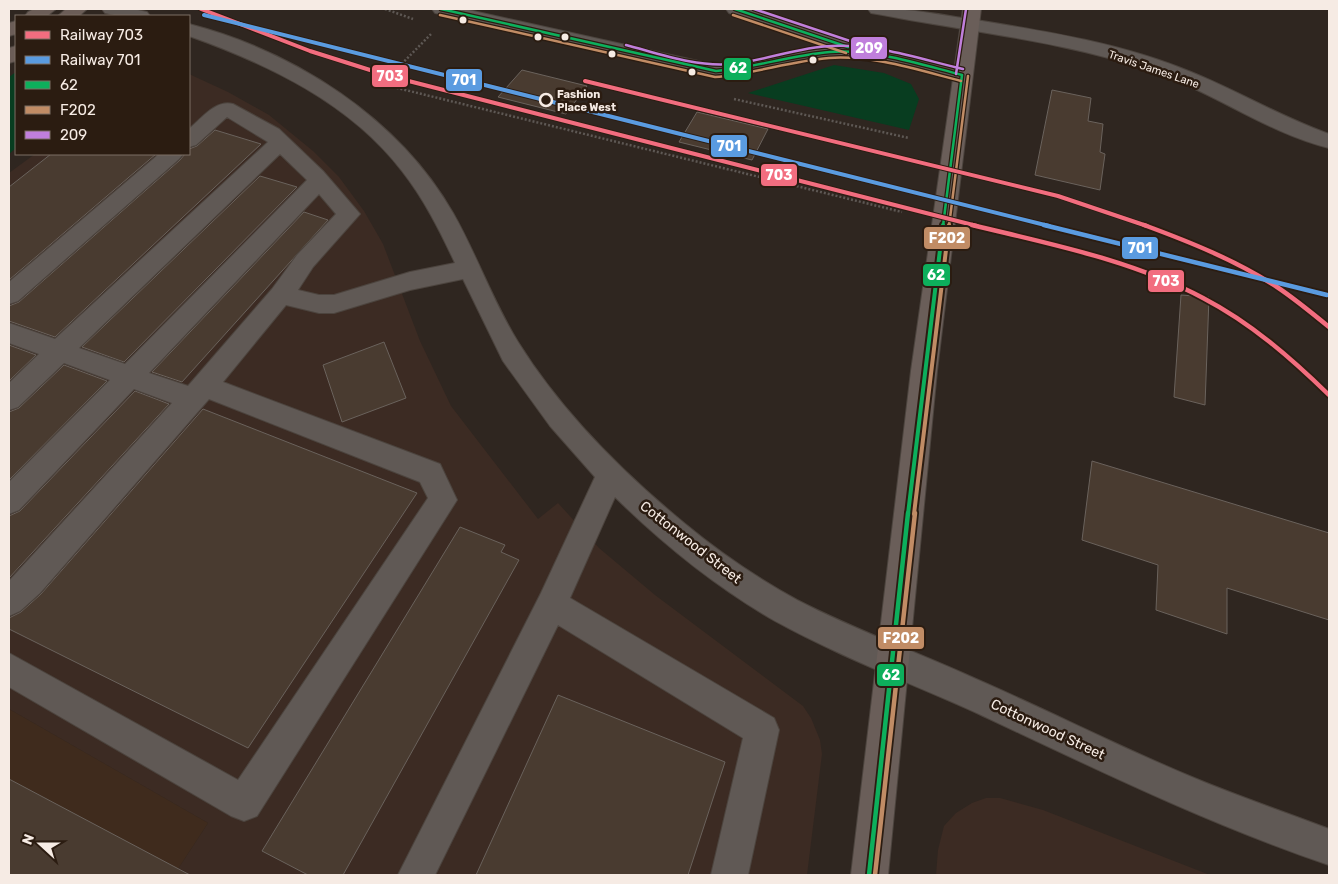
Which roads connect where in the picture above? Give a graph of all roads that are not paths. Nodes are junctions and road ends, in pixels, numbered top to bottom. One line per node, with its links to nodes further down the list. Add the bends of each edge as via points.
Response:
1 (47, 9): 6 (highway)
2 (111, 9): 7 (street)
3 (441, 9): 10 (street, via 716,71 738,70 830,52)
4 (735, 9): 10 (street)
5 (877, 9): 8 (street, Travis James Lane)
6 (36, 15)
7 (136, 15)
8 (971, 17): 11 (main road); 13 (street, Travis James Lane, via 1129,58 1183,76 1280,123)
9 (190, 30): 17 (street, Cottonwood Street, via 260,57 344,105 398,152 429,192)
10 (865, 52): 11 (street)
11 (962, 76): 29 (main road, via 924,371)
12 (190, 139): 14 (street, via 226,108 272,134)
13 (1329, 141)
14 (280, 142): 16 (street); 21 (street)
15 (171, 155): 18 (street)
16 (319, 180): 19 (street, via 349,214 306,261); 22 (street)
17 (472, 269): 19 (street, via 410,281 334,304 319,304); 25 (street, Cottonwood Street, via 507,346 572,436)
18 (9, 295)
19 (281, 295): 23 (street)
20 (9, 333): 21 (street)
21 (59, 352): 22 (street); 24 (street)
22 (129, 377): 23 (street); 26 (street)
23 (198, 392): 27 (street, via 29,583); 30 (street, via 430,472 443,500 244,803)
24 (9, 399)
25 (611, 474): 28 (street); 29 (street, Cottonwood Street, via 659,520 763,598)
26 (9, 501)
27 (9, 601)
28 (552, 604): 32 (street); 33 (street, via 762,730)
29 (892, 659): 31 (street, Cottonwood Street, via 1156,780); 34 (main road)
30 (9, 669)
31 (1329, 847)
32 (416, 875)
33 (730, 875)
34 (868, 875)

